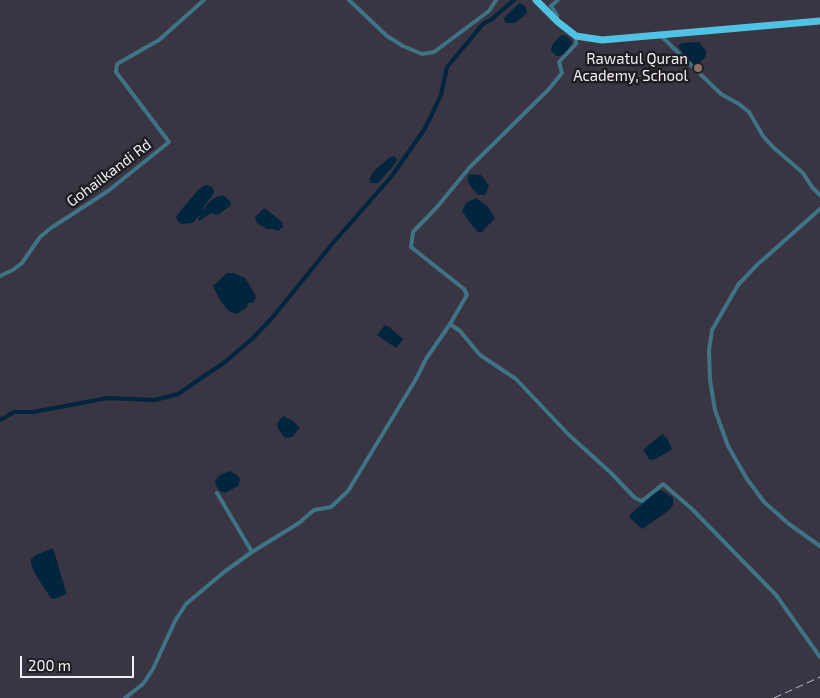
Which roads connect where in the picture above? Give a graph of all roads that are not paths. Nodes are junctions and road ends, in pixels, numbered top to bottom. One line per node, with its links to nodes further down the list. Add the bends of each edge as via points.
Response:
1 (204, 0): 12 (street, Gohailkandi Rd, via 158,40 118,64 116,72 169,142 108,191 50,228 22,263)
2 (349, 0): 3 (street, via 388,36 422,54 434,52 489,11)
3 (496, 0)
4 (536, 0): 7 (highway)
5 (558, 0): 7 (street, via 551,6)
6 (820, 21): 8 (highway)
7 (558, 22): 9 (highway)
8 (660, 35): 9 (highway, via 602,40); 10 (street, via 721,94 749,112 773,147 803,173)
9 (576, 36): 13 (street, via 576,44 559,62 562,73 554,83 470,167 413,232 411,247 467,293)
10 (820, 195)
11 (820, 209): 15 (street, via 738,285 712,330 709,350 715,410 728,446 764,502)
12 (0, 276)
13 (450, 324): 16 (street, via 348,491 331,507 314,510); 17 (street, via 480,355 516,379 635,498 642,501 663,484 692,509 776,595)
14 (217, 493): 16 (street)
15 (820, 546)
16 (252, 552): 18 (street, via 186,604 154,669 143,684)
17 (820, 657)
18 (125, 698)

